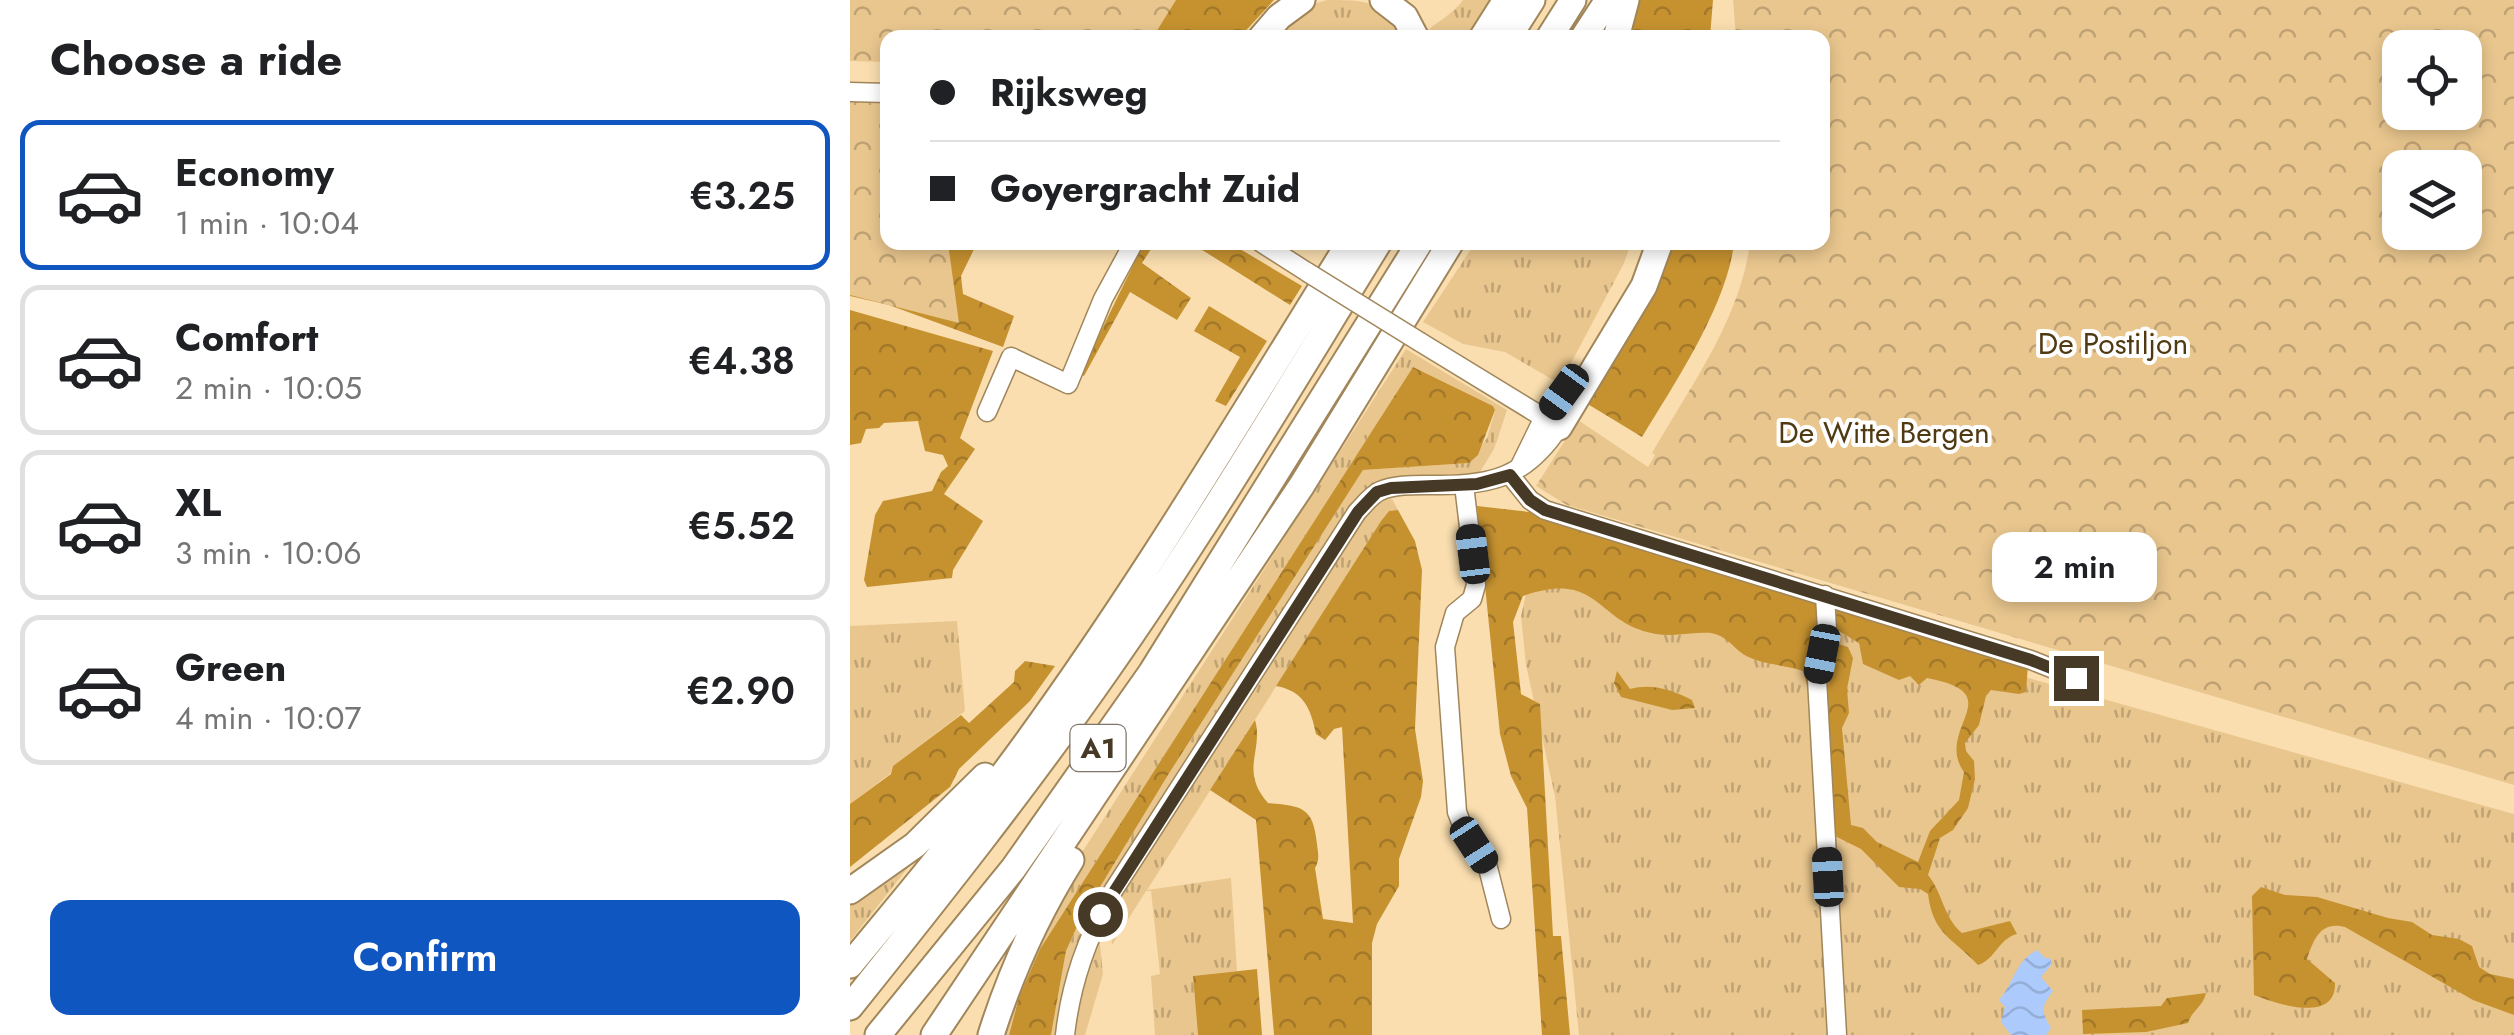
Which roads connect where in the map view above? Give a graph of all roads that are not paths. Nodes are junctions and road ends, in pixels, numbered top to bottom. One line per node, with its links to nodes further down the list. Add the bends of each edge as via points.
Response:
1 (1282, 0): 9 (highway)
2 (1302, 0): 10 (highway)
3 (1382, 0): 11 (highway)
4 (1506, 0): 12 (highway)
5 (1532, 0): 13 (highway)
6 (1573, 0): 14 (highway)
7 (1608, 0): 15 (highway)
8 (1626, 0): 16 (highway)
9 (1254, 30)
10 (1268, 30)
11 (1412, 30)
12 (1487, 30)
13 (1513, 30)
14 (1554, 30)
15 (1589, 30)
16 (1618, 30)
17 (850, 92): 18 (street)
18 (880, 93)
19 (1130, 250): 27 (street, via 1068,384 1010,357)
20 (1273, 250): 28 (street, bridge)
21 (1345, 250): 34 (highway, A1)
22 (1374, 250): 38 (highway, A1, via 1108,669)
23 (1415, 250): 39 (highway, A1, via 1139,689 1014,869)
24 (1447, 250): 33 (highway, A1)
25 (1640, 250): 28 (highway, via 1628,289)
26 (1658, 250): 28 (highway, via 1636,301)
27 (987, 412)
28 (1552, 422): 29 (street, via 1537,458)
29 (1514, 473): 30 (street); 31 (street, via 1530,500 1545,510)
30 (1460, 485): 36 (street, via 1476,585 1472,599 1455,613 1444,647 1457,812 1487,864); 42 (street, via 1391,488 1358,512 1113,891 1088,936)
31 (1825, 595): 32 (street); 43 (street, via 1818,679)
32 (2076, 678)
33 (1148, 719): 40 (highway, A1); 41 (highway, via 1030,932)
34 (1042, 720): 35 (highway, A1, via 916,845); 37 (highway, A1)
35 (850, 891)
36 (1501, 919)
37 (850, 966)
38 (850, 1008)
39 (878, 1035)
40 (934, 1035)
41 (991, 1035)
42 (1065, 1035)
43 (1837, 1035)

